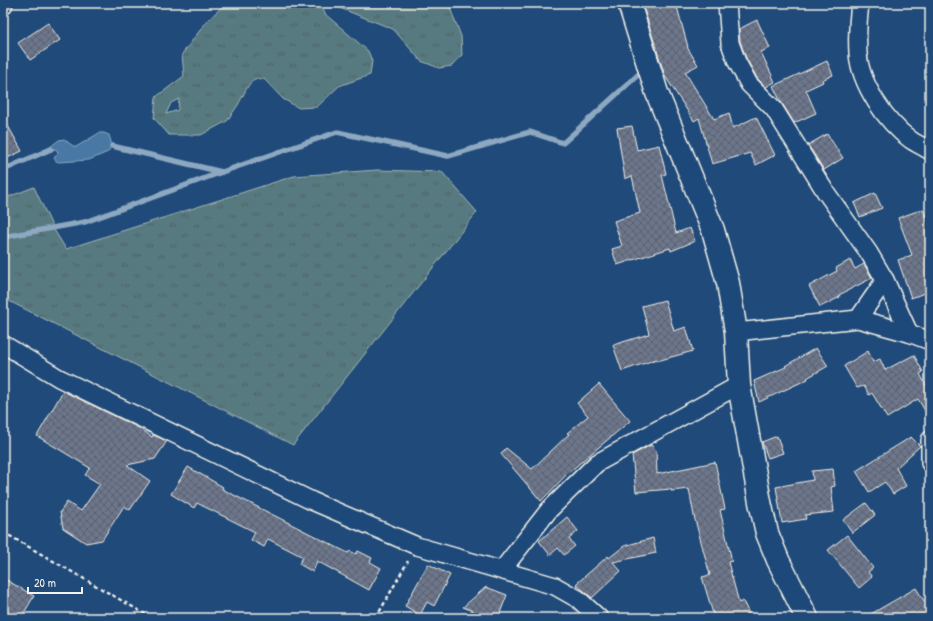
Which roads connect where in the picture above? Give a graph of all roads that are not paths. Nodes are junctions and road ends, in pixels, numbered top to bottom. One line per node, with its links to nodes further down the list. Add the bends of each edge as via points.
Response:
1 (4, 3): 5 (street)
2 (629, 3): 9 (street, via 657,93 713,230 728,283)
3 (727, 3): 7 (street, via 730,43 736,62 748,84 774,109)
4 (860, 3): 6 (street, via 858,54 865,82 877,104 895,125 910,140)
5 (3, 6)
6 (930, 151)
7 (885, 280): 8 (street); 10 (street)
8 (858, 319): 9 (street); 10 (street)
9 (736, 332): 13 (street)
10 (909, 333): 11 (street)
11 (930, 341)
12 (3, 344): 16 (street, via 66,381 312,501 417,546)
13 (739, 385): 16 (street, via 597,463 549,510); 18 (street, via 767,533)
14 (930, 440): 15 (street)
15 (930, 463)
16 (502, 570): 17 (street, via 555,586 578,599)
17 (599, 618)
18 (807, 618)

